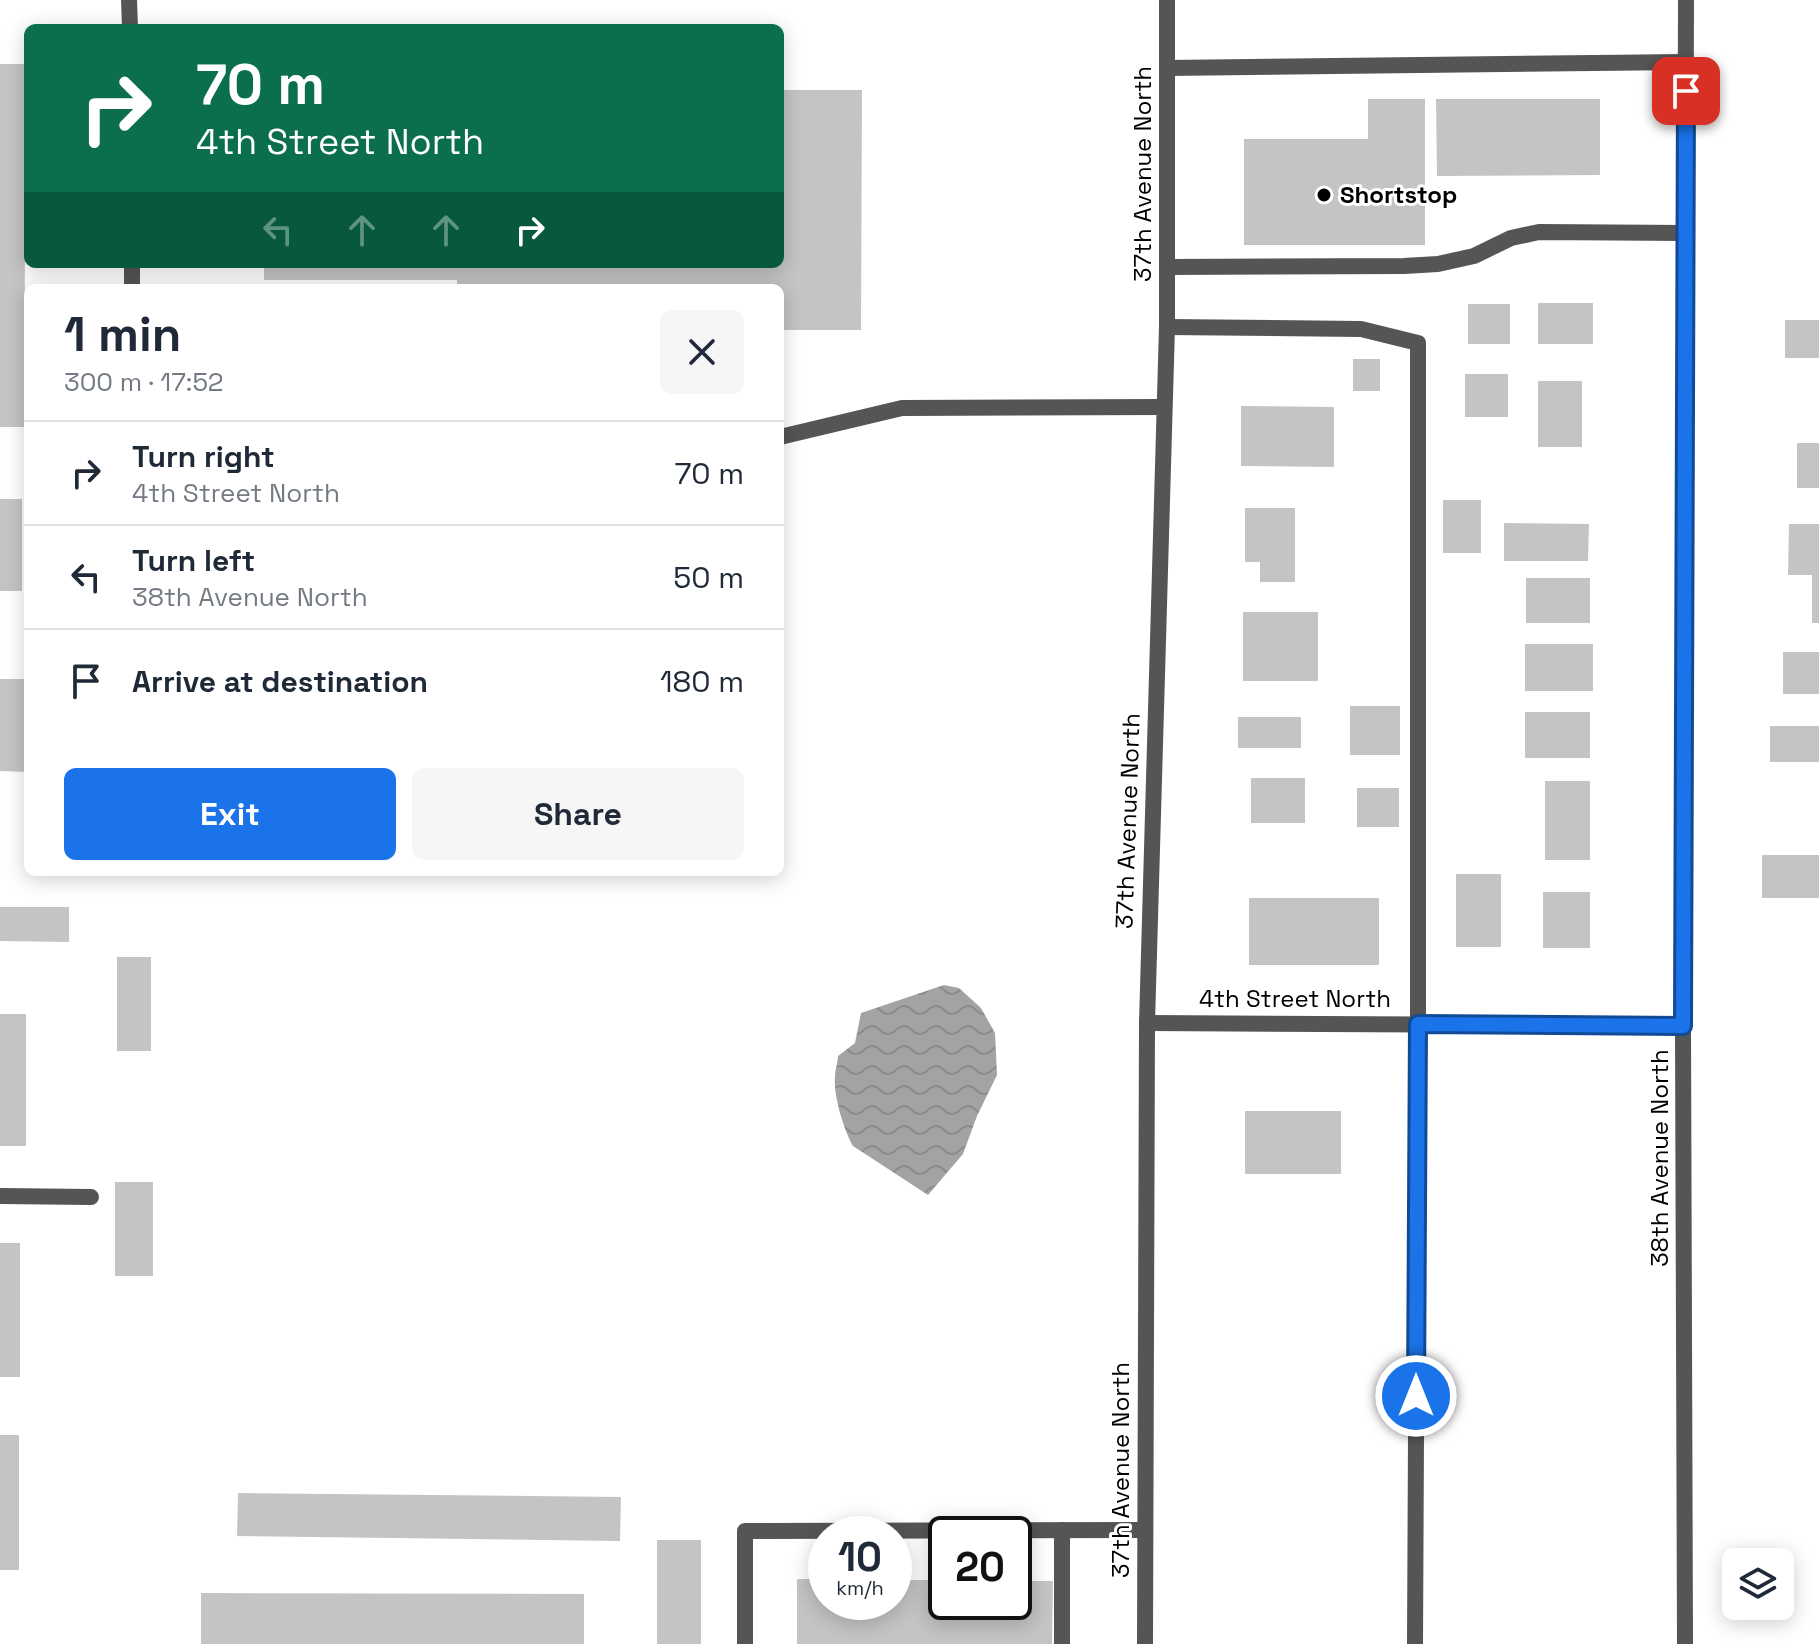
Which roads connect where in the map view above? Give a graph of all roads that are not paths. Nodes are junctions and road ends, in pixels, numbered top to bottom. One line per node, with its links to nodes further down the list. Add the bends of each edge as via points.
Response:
1 (129, 0): 4 (street)
2 (1167, 0): 6 (street, 37th Avenue North)
3 (1686, 0): 5 (street, 38th Avenue North)
4 (130, 24)
5 (1686, 62): 6 (street); 7 (street, 38th Avenue North)
6 (1167, 68): 8 (street, 37th Avenue North)
7 (1685, 233): 8 (street, via 1539,232 1438,264); 14 (street, 38th Avenue North)
8 (1167, 267): 9 (street, 37th Avenue North)
9 (1167, 327): 10 (street, 37th Avenue North); 13 (street, via 1361,329 1418,343)
10 (1164, 407): 11 (street, via 902,408); 12 (street, 37th Avenue North)
11 (784, 436)
12 (1147, 1023): 13 (street, 4th Street North); 18 (street, 37th Avenue North)
13 (1418, 1024): 14 (street, 4th Street North); 22 (street)
14 (1683, 1026): 23 (street, 38th Avenue North)
15 (0, 1196): 16 (street)
16 (91, 1197)
17 (1062, 1530): 18 (street); 19 (street, via 745,1531); 20 (street)
18 (1145, 1530): 21 (street, 37th Avenue North)
19 (745, 1644)
20 (1062, 1644)
21 (1145, 1644)
22 (1415, 1644)
23 (1685, 1644)

